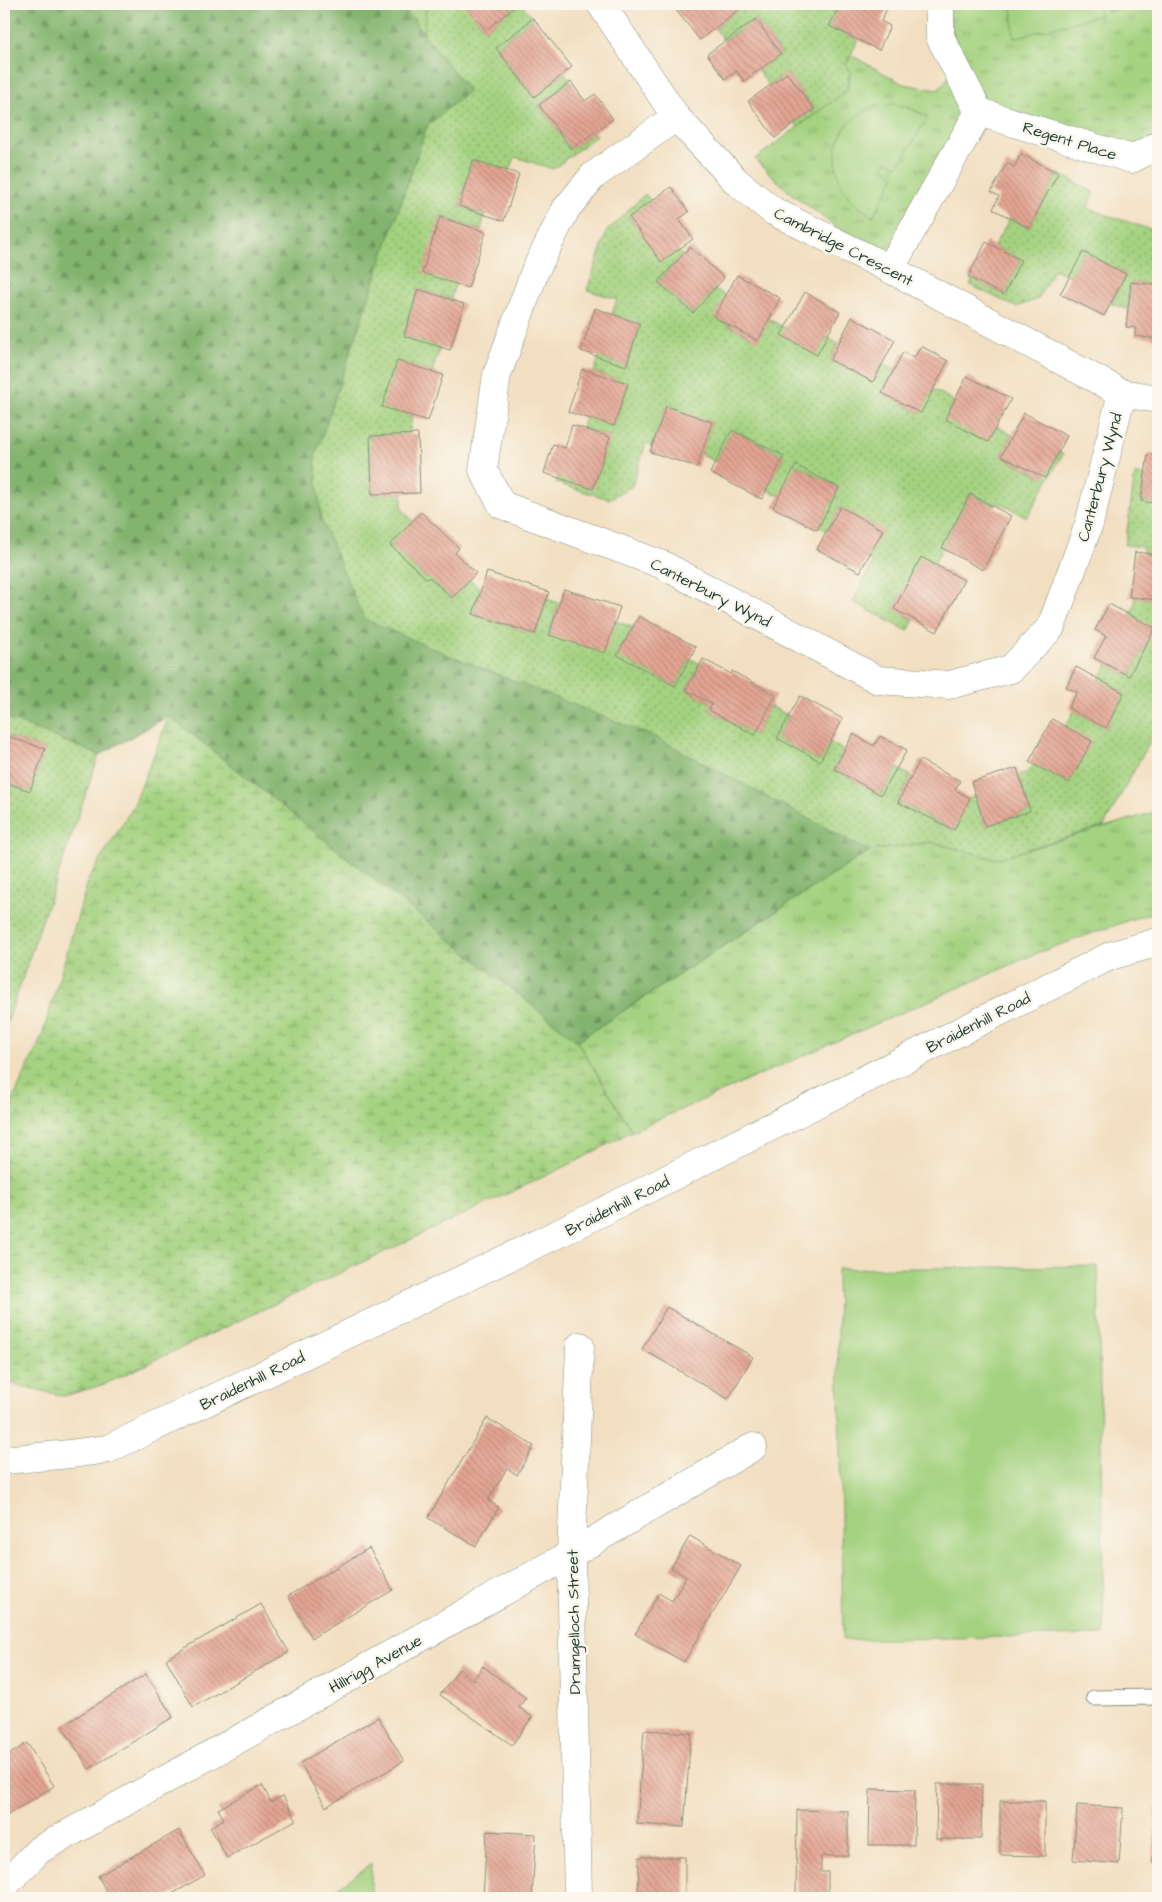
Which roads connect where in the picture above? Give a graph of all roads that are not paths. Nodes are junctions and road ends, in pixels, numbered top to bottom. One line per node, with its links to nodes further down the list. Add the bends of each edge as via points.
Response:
1 (601, 4): 4 (street, Cambridge Crescent)
2 (940, 4): 3 (street, via 940,37)
3 (979, 112): 5 (street, Regent Place, via 1132,159); 6 (street)
4 (676, 117): 6 (street, Cambridge Crescent, via 737,182 773,211); 7 (street, Canterbury Wynd, via 593,176 566,209 536,271 497,375 483,470 502,505 663,566 878,680 949,685 1011,669 1051,627 1089,524)
5 (1158, 144)
6 (890, 269): 7 (street, Cambridge Crescent)
7 (1122, 393): 8 (street, Cambridge Crescent)
8 (1158, 399)
9 (1158, 942): 13 (street, Braidenhill Road, via 1110,956 574,1226 108,1449)
10 (580, 1346): 15 (street, Drumgelloch Street)
11 (4, 1447): 13 (street, Braidenhill Road, via 31,1453)
12 (753, 1447): 15 (street, Hillrigg Avenue)
13 (70, 1454): 14 (street, Braidenhill Road)
14 (4, 1460)
15 (571, 1554): 18 (street, Hillrigg Avenue, via 39,1850); 19 (street, Drumgelloch Street)
16 (1158, 1697): 17 (lane)
17 (1094, 1698)
18 (4, 1886)
19 (578, 1898)

